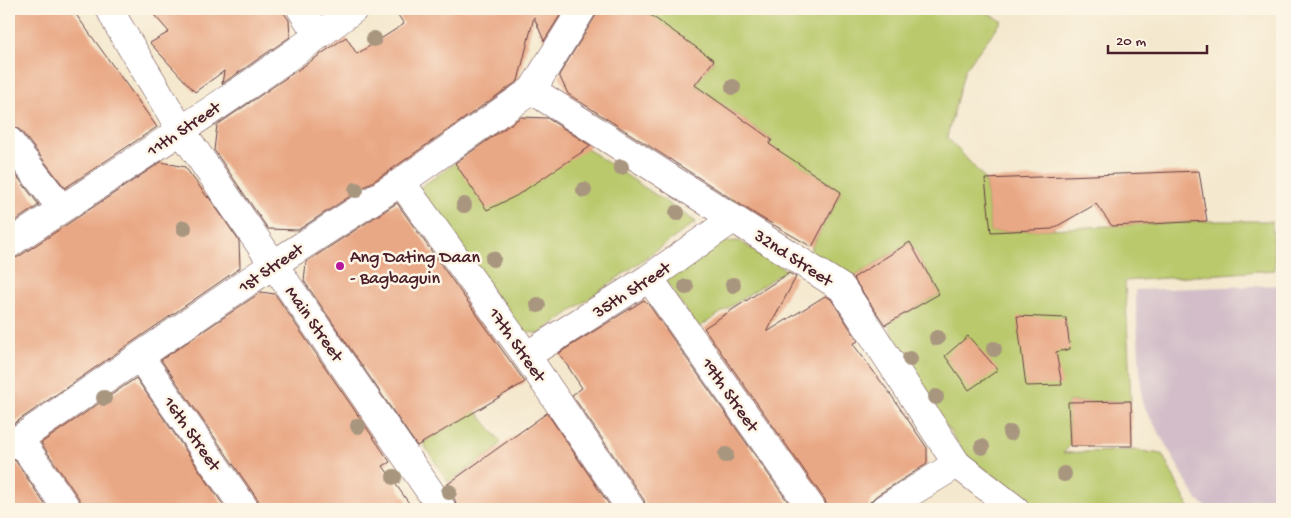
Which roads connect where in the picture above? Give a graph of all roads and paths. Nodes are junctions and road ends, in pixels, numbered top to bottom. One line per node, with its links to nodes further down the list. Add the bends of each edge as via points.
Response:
1 (110, 9): 7 (street, Main Street)
2 (301, 9): 5 (street)
3 (354, 9): 5 (street, 11th Street)
4 (582, 9): 6 (street)
5 (318, 36): 7 (street, 11th Street)
6 (532, 90): 9 (street, 1st Street); 11 (street, 32nd Street)
7 (181, 130): 10 (street, 11th Street); 13 (street, Main Street)
8 (9, 141): 10 (street)
9 (401, 182): 13 (street, 1st Street); 15 (street, 17th Street)
10 (62, 209): 12 (street, 11th Street)
11 (733, 218): 14 (street, 35th Street); 18 (street, 32nd Street, via 842,288)
12 (9, 244)
13 (274, 264): 16 (street, 1st Street); 21 (street, Main Street)
14 (649, 278): 15 (street, 35th Street); 23 (street, 19th Street)
15 (526, 356): 22 (street, 17th Street)
16 (140, 357): 17 (street, 1st Street); 20 (street, 16th Street)
17 (14, 443): 19 (street)
18 (957, 464): 24 (street); 25 (street, 32nd Street)
19 (67, 509)
20 (245, 509)
21 (442, 509)
22 (631, 509)
23 (812, 509)
24 (884, 509)
25 (1015, 509)

